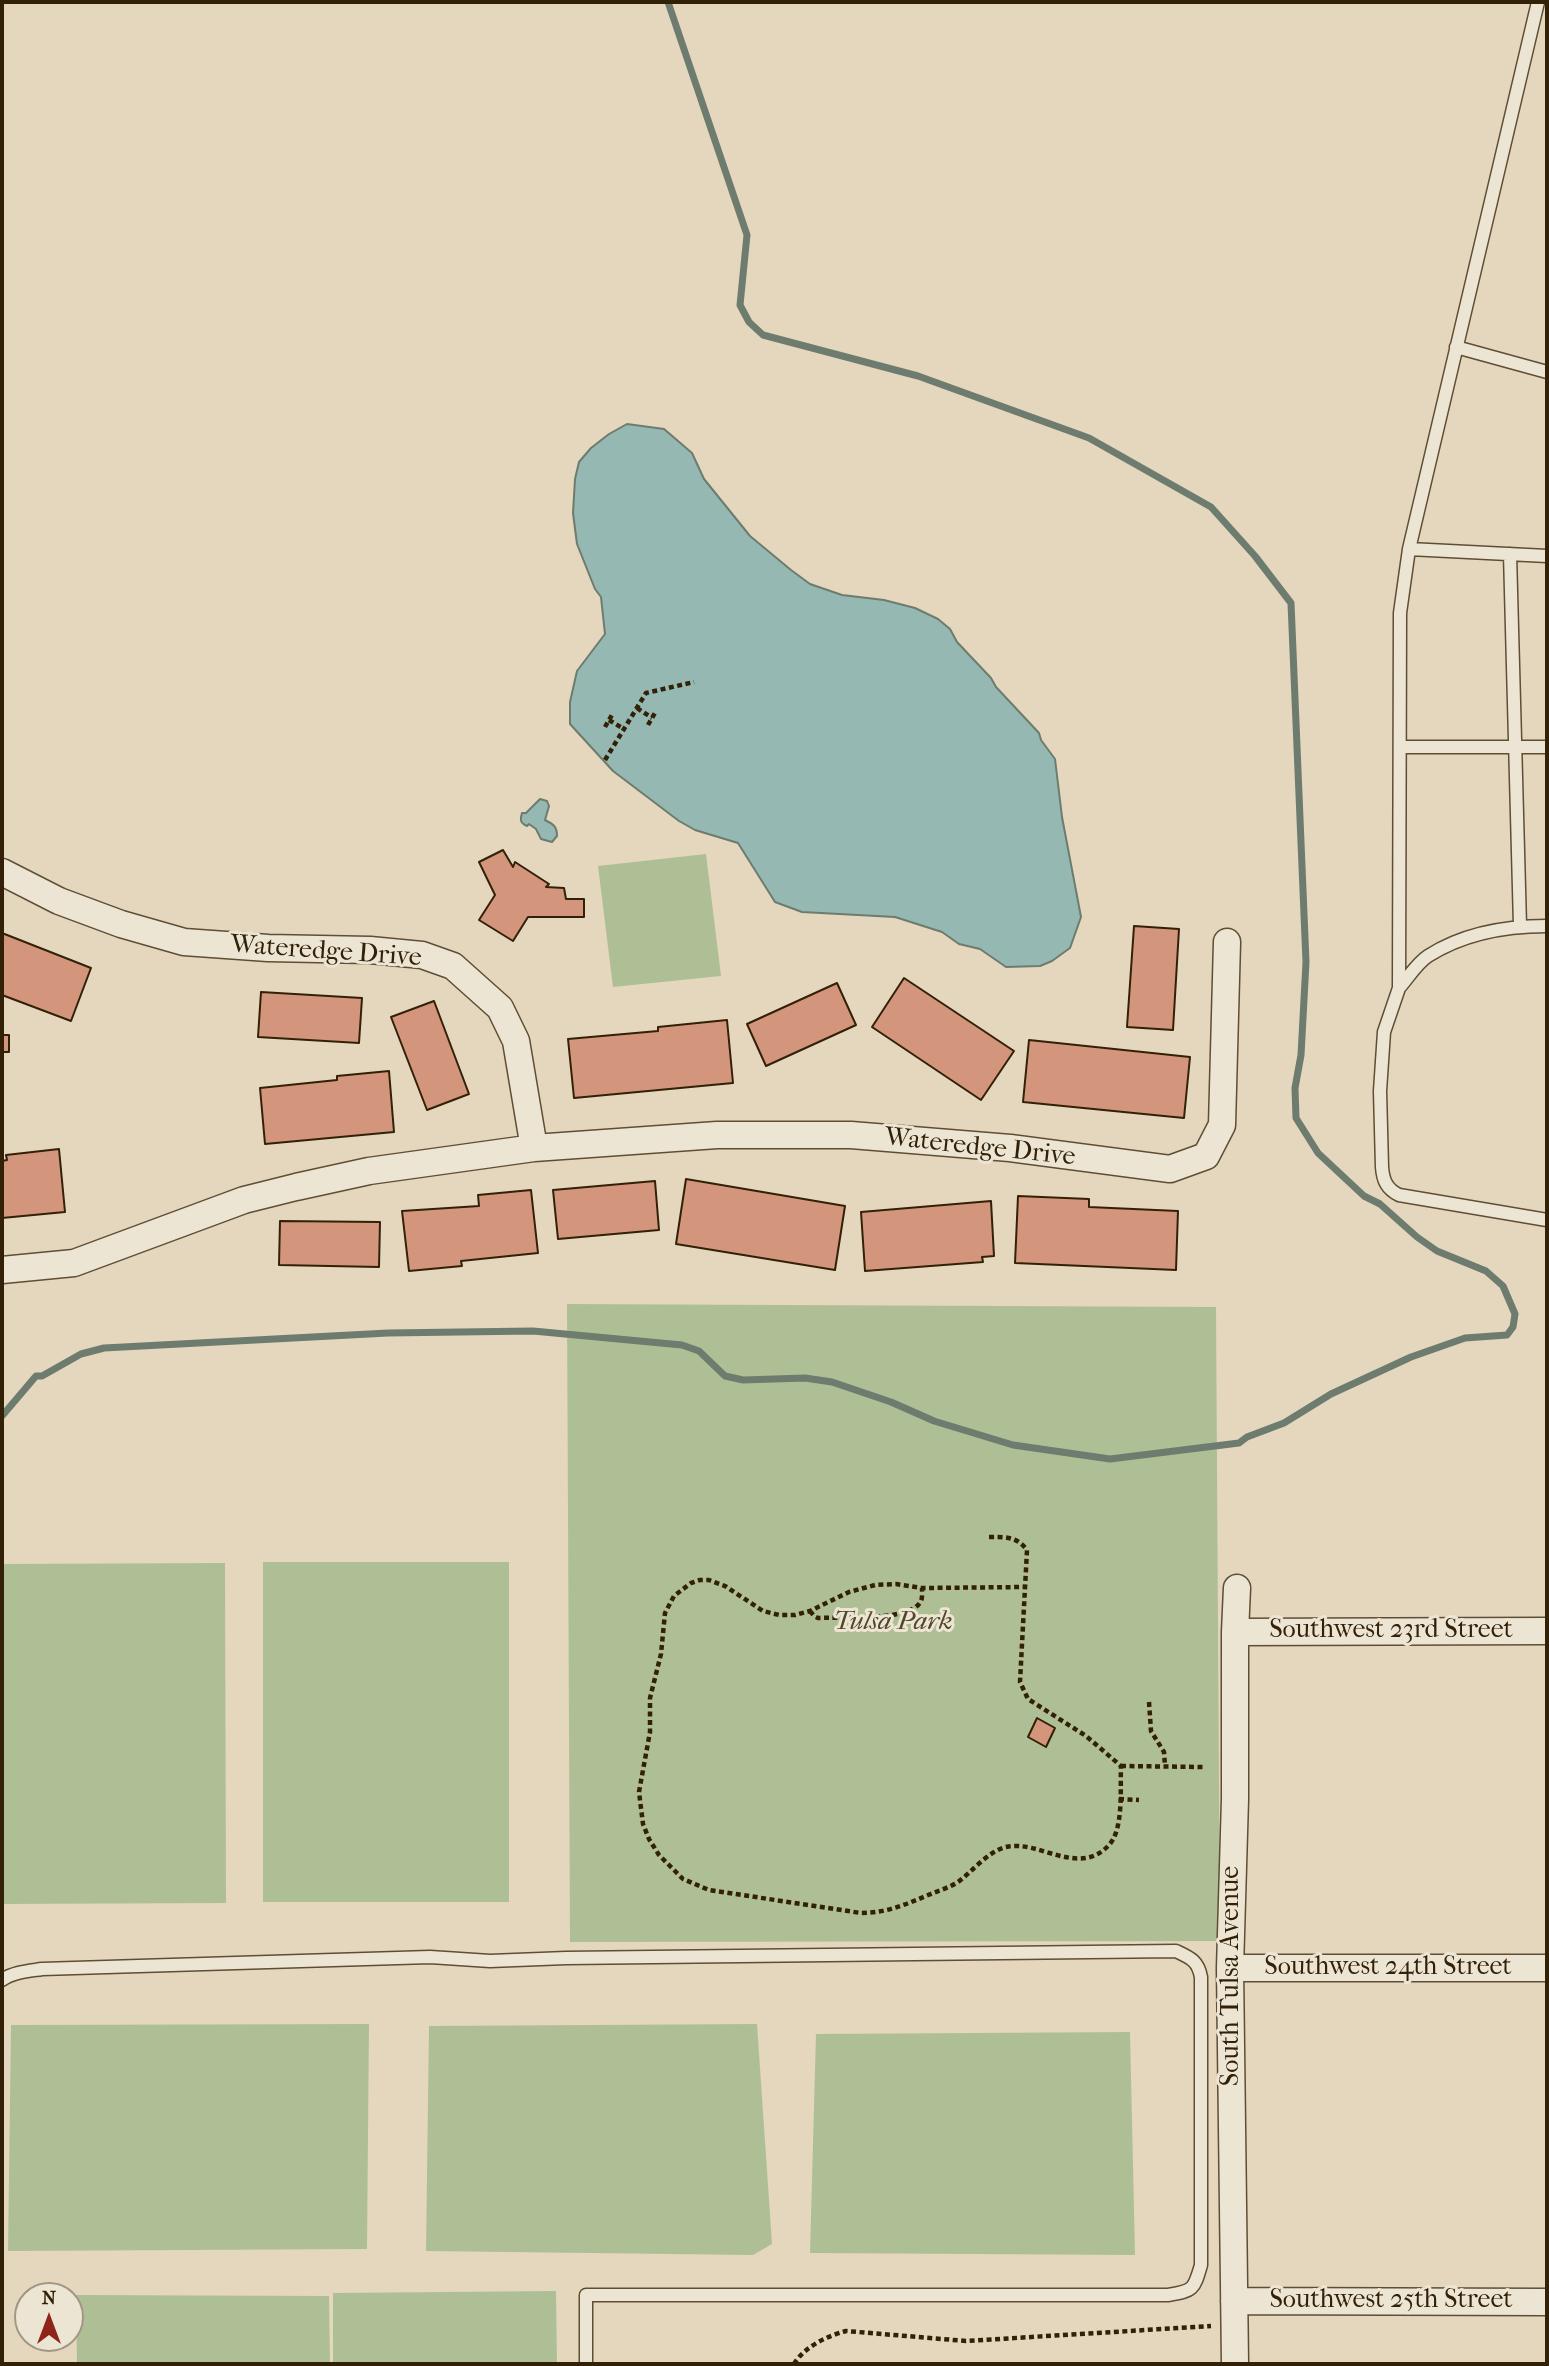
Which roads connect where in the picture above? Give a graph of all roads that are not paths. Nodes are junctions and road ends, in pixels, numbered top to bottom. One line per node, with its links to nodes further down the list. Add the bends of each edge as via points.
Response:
1 (1538, 2): 2 (lane)
2 (1457, 347): 3 (lane); 4 (lane)
3 (1547, 372)
4 (1409, 549): 5 (lane); 7 (lane, via 1400,613)
5 (1510, 554): 6 (lane); 8 (lane)
6 (1547, 555)
7 (1400, 747): 8 (lane); 14 (lane)
8 (1515, 747): 9 (lane); 11 (lane)
9 (1547, 747)
10 (2, 873): 15 (street, Wateredge Drive, via 58,901 184,942 370,950 422,956 453,966 500,1008 516,1041)
11 (1520, 926): 12 (lane); 14 (lane, via 1477,933 1427,957)
12 (1547, 926)
13 (1227, 942): 15 (street, Wateredge Drive, via 1222,1125 1206,1156 1170,1169 1010,1148 851,1135 717,1135)
14 (1399, 988): 16 (lane, via 1384,1032 1380,1091 1381,1167 1390,1190)
15 (534, 1148): 17 (street, Wateredge Drive, via 369,1171 296,1187 244,1200 74,1262)
16 (1547, 1220)
17 (2, 1270)
18 (1237, 1588): 20 (street, South Tulsa Avenue)
19 (1547, 1631): 20 (street, Southwest 23rd Street)
20 (1235, 1632): 21 (street, South Tulsa Avenue)
21 (1230, 1968): 22 (street, Southwest 24th Street); 25 (street, South Tulsa Avenue)
22 (1547, 1968)
23 (2, 1980): 26 (lane, via 42,1969 430,1957 490,1961 1176,1951 1199,1965 1201,2265 1196,2283 1187,2292 586,2295)
24 (1547, 2302): 25 (street, Southwest 25th Street)
25 (1234, 2313): 27 (street, South Tulsa Avenue)
26 (586, 2364)
27 (1235, 2364)

